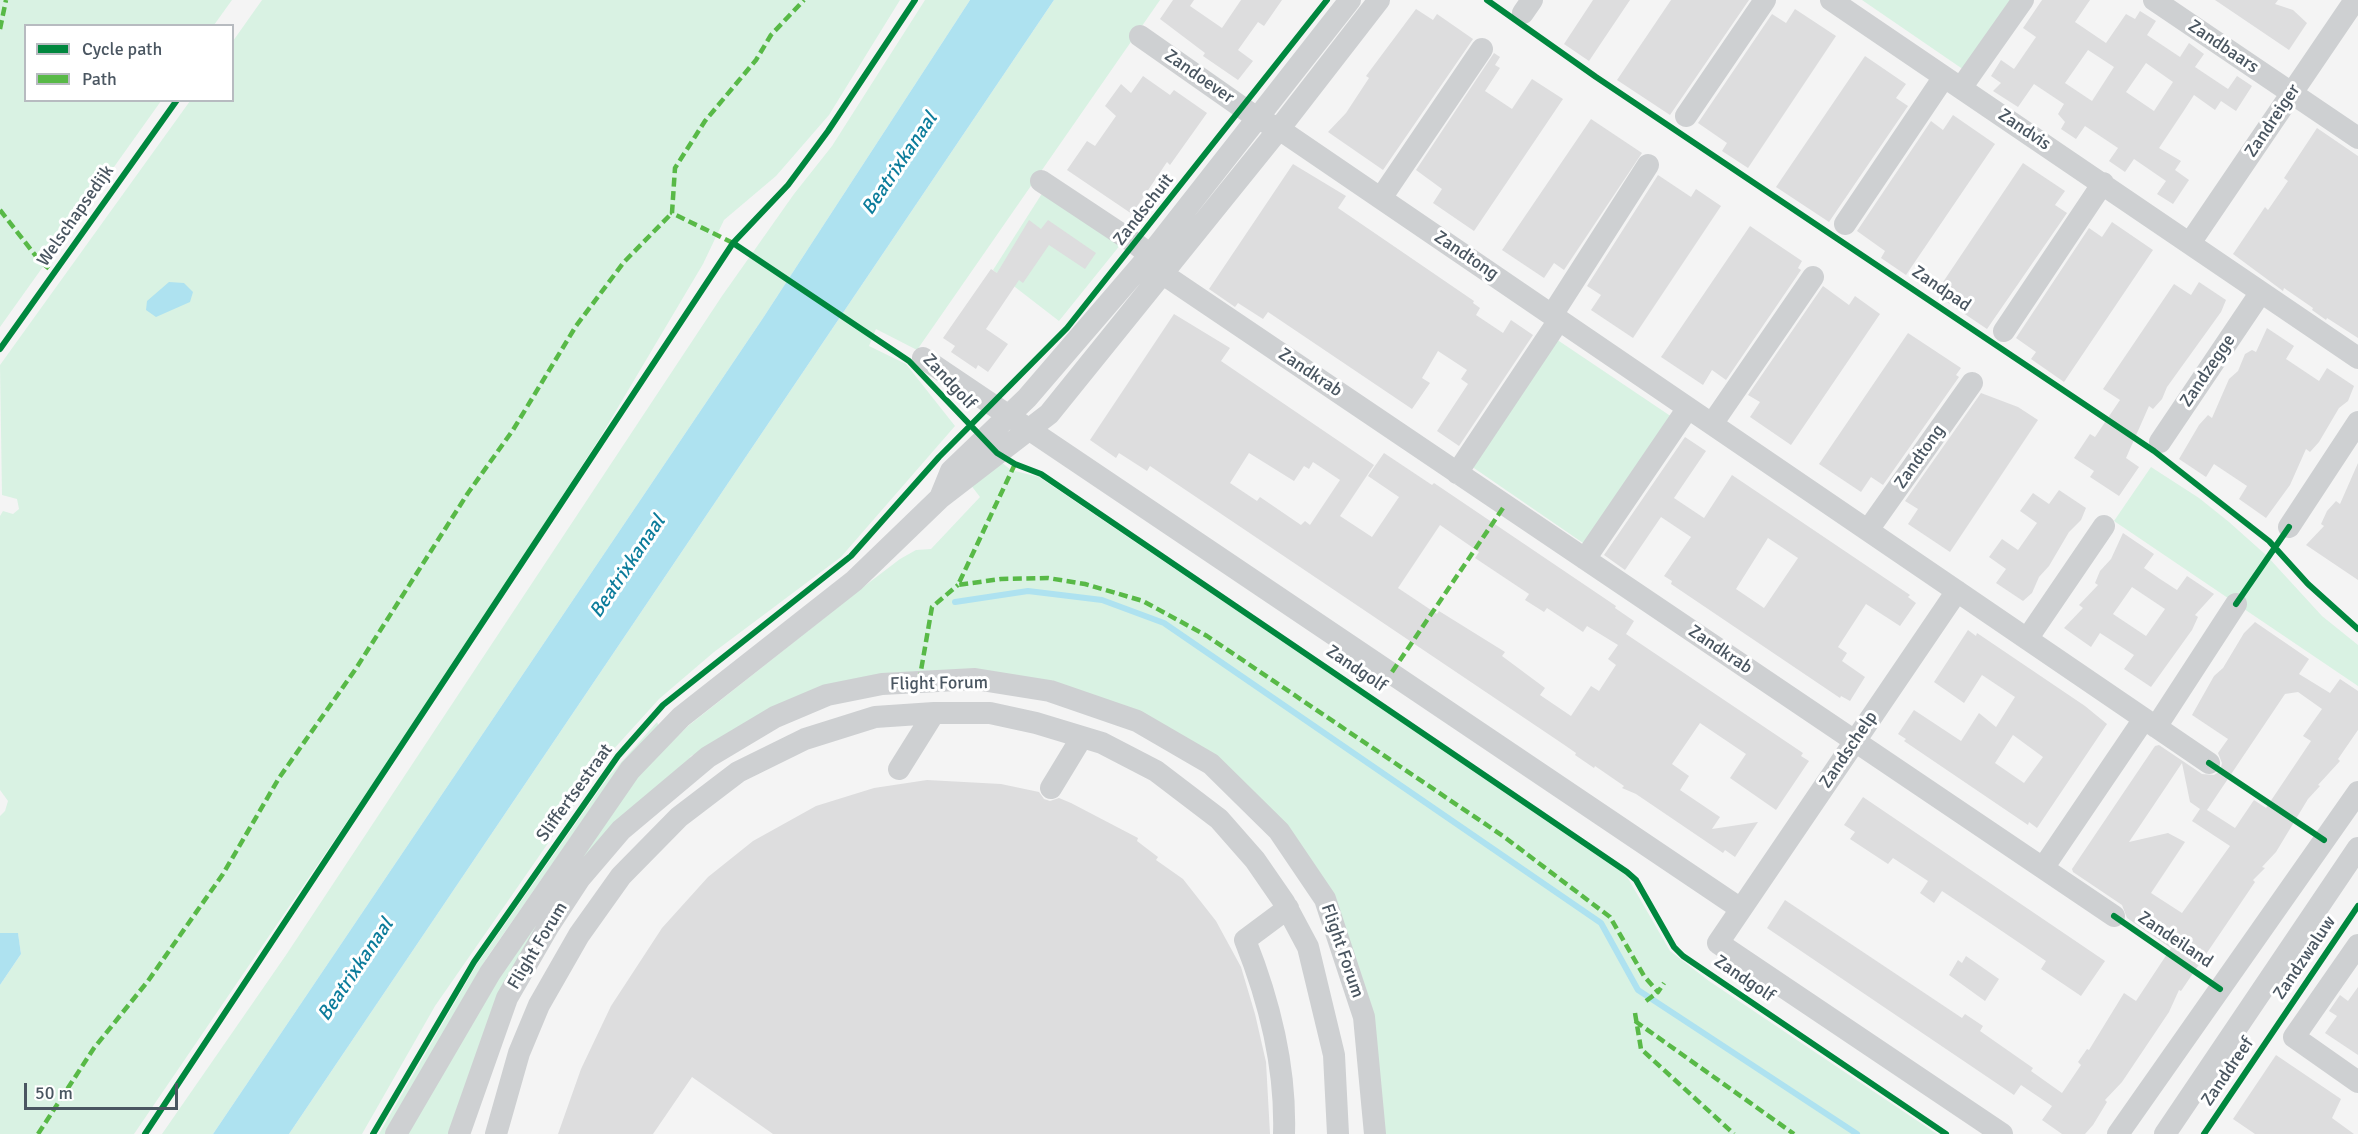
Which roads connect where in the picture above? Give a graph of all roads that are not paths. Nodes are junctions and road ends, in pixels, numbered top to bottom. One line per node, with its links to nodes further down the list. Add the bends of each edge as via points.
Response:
1 (1350, 0): 13 (street, Zandschuit)
2 (1379, 0): 14 (street)
3 (1765, 0): 12 (street)
4 (1833, 0): 10 (street, Zandvis)
5 (2023, 0): 10 (street)
6 (2154, 0): 11 (street, Zandbaars)
7 (2355, 0): 11 (street, Zandreiger)
8 (1140, 36): 13 (street, Zandoever)
9 (1482, 49): 19 (street)
10 (1953, 82): 18 (street, Zandvis); 20 (street)
11 (2292, 93): 15 (street); 21 (street, Zandreiger)
12 (1686, 116)
13 (1257, 118): 14 (street, Zandoever); 22 (street, Zandschuit)
14 (1279, 129): 19 (street, Zandtong); 23 (street)
15 (2358, 138)
16 (1648, 165): 26 (street)
17 (1041, 181): 22 (street)
18 (2103, 183): 21 (street, Zandvis); 27 (street)
19 (1381, 198): 26 (street, Zandtong)
20 (1845, 224)
21 (2190, 243): 25 (street)
22 (1150, 255): 23 (street); 32 (street, Zandschuit)
23 (1163, 274): 35 (street, via 1049,414); 37 (street, Zandkrab)
24 (1813, 277): 34 (street)
25 (2261, 292): 29 (street); 36 (street, Zandzegge)
26 (1556, 317): 31 (street, Zandtong); 37 (street)
27 (2004, 331)
28 (923, 358): 32 (street)
29 (2358, 358)
30 (1972, 383): 41 (street, Zandtong)
31 (1688, 408): 34 (street, Zandtong); 42 (street)
32 (1010, 415): 35 (street, Zandgolf); 38 (street, Sliffertsestraat, via 951,471)
33 (2358, 423): 40 (street)
34 (1712, 424): 41 (street, Zandtong)
35 (1030, 430): 38 (street, Sliffertsestraat); 57 (street, Zandgolf)
36 (2160, 442)
37 (1457, 473): 42 (street, Zandkrab)
38 (940, 498): 64 (street, Sliffertsestraat, via 854,581 681,717 630,770 490,974)
39 (2104, 526): 45 (street)
40 (2289, 527)
41 (1868, 530): 43 (street, Zandtong)
42 (1585, 559): 49 (street, Zandkrab)
43 (1957, 591): 45 (street); 49 (street, Zandschelp)
44 (2236, 604): 47 (street)
45 (2027, 639): 47 (street)
46 (934, 713): 48 (street, Flight Forum, via 990,713); 51 (street); 61 (street, Flight Forum, via 875,717 805,739 738,772 680,817 621,876 579,935 539,1005)
47 (2150, 723): 50 (street); 55 (street)
48 (1082, 737): 52 (street); 56 (street, Flight Forum, via 1156,771 1219,819 1255,860)
49 (1855, 741): 55 (street, Zandeiland); 57 (street, Zandschelp)
50 (2209, 763)
51 (899, 769)
52 (1051, 788)
53 (2358, 792): 71 (street)
54 (2358, 848): 72 (street, Zanddreef)
55 (2043, 868): 58 (street, Zandeiland)
56 (1288, 908): 67 (street, via 1245,940 1261,978 1274,1035); 68 (street, Flight Forum, via 1308,947 1334,1055)
57 (1741, 909): 70 (street, Zandgolf, via 1718,943)
58 (2114, 916)
59 (2358, 945): 63 (street, Zandzwaluw, via 2294,1037)
60 (507, 998): 61 (street); 62 (street, Flight Forum); 69 (street, Flight Forum, via 580,878 621,830 708,757 775,717 827,695 882,684 975,679 1040,689 1137,721 1211,764 1279,831 1324,899 1364,1017)
61 (519, 1053): 62 (street); 66 (street, Flight Forum)
62 (479, 1071): 65 (street, Flight Forum)
63 (2358, 1082)
64 (396, 1134)
65 (459, 1134)
66 (496, 1134)
67 (1284, 1134)
68 (1338, 1134)
69 (1375, 1134)
70 (2002, 1134)
71 (2118, 1134)
72 (2165, 1134)

